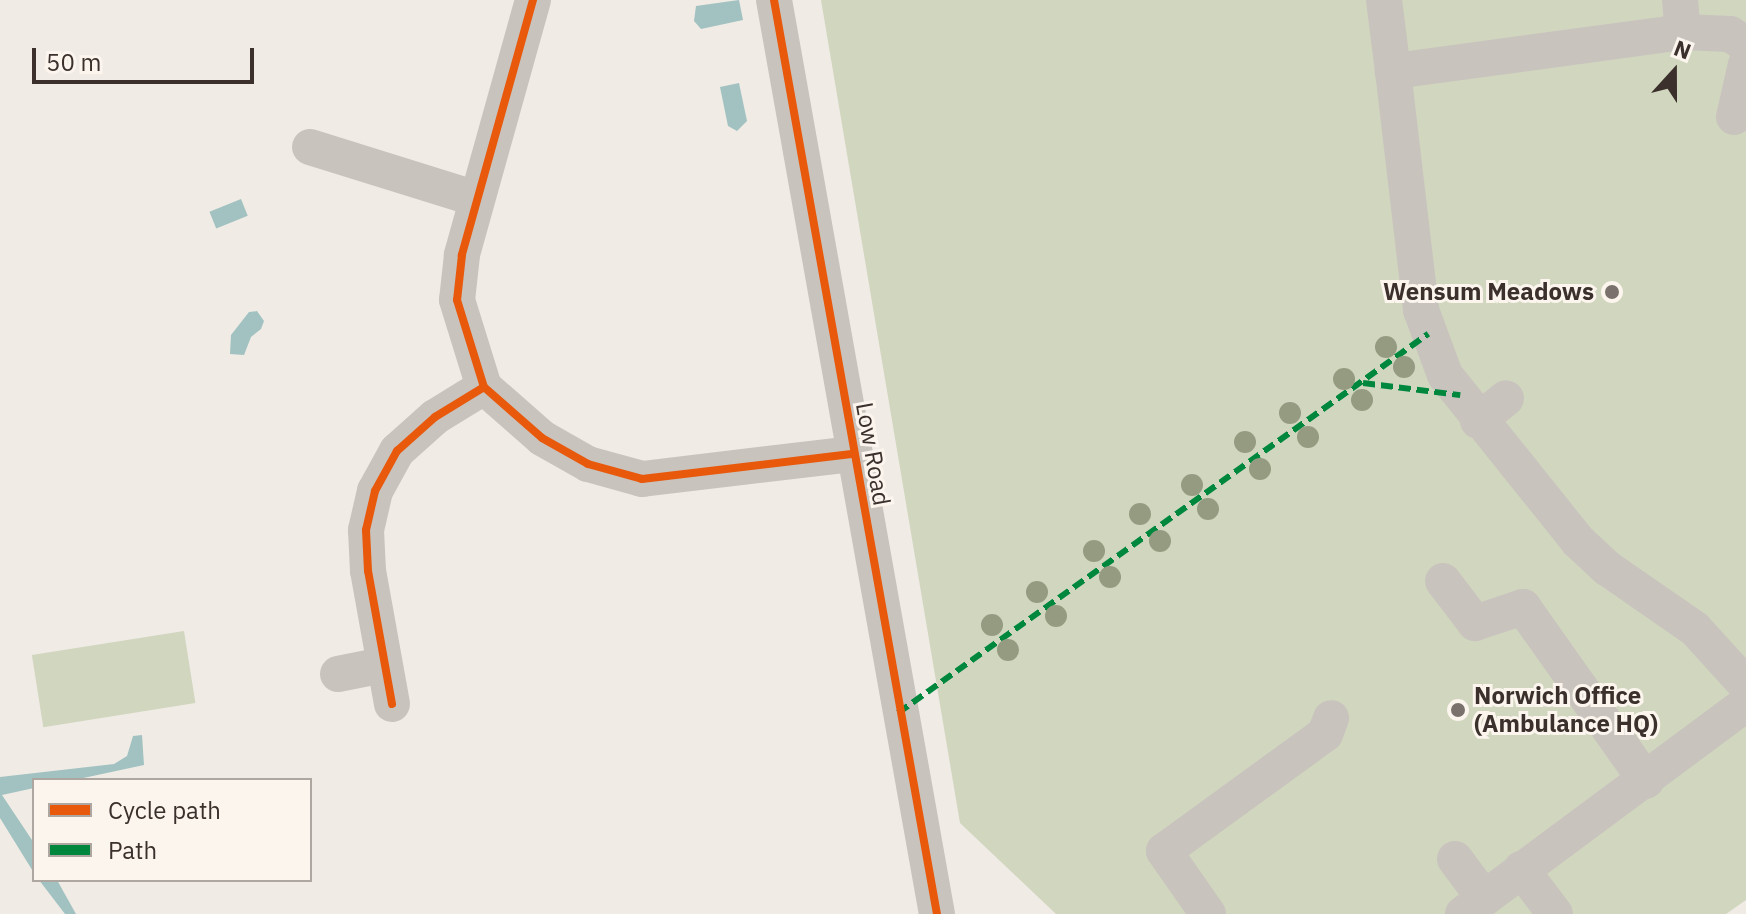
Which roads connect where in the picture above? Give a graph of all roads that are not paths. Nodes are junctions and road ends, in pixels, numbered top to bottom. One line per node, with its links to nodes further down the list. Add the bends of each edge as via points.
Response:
1 (533, 0): 10 (street)
2 (774, 0): 14 (street, Low Road)
3 (1384, 0): 7 (street)
4 (1682, 16): 5 (street); 7 (street)
5 (1746, 45)
6 (1746, 64): 8 (street)
7 (1393, 71): 13 (street, via 1445,375)
8 (1734, 117)
9 (310, 147): 10 (street)
10 (474, 198): 11 (street, via 457,300)
11 (484, 387): 14 (street, via 542,438 588,464 642,479); 16 (street, via 435,417 397,451 375,491 366,530)
12 (1506, 398): 13 (street)
13 (1478, 421): 18 (street, via 1578,541 1607,568 1695,629)
14 (852, 454): 26 (street, Low Road)
15 (1443, 581): 22 (street, via 1475,623 1520,593)
16 (383, 665): 17 (street); 19 (street)
17 (338, 674)
18 (1746, 685)
19 (392, 704)
20 (1746, 704): 22 (street)
21 (1331, 718): 27 (street, via 1325,734 1164,851)
22 (1646, 781): 24 (street)
23 (1455, 859): 25 (street)
24 (1521, 869): 25 (street); 28 (street)
25 (1473, 906)
26 (937, 914)
27 (1208, 914)
28 (1555, 914)

